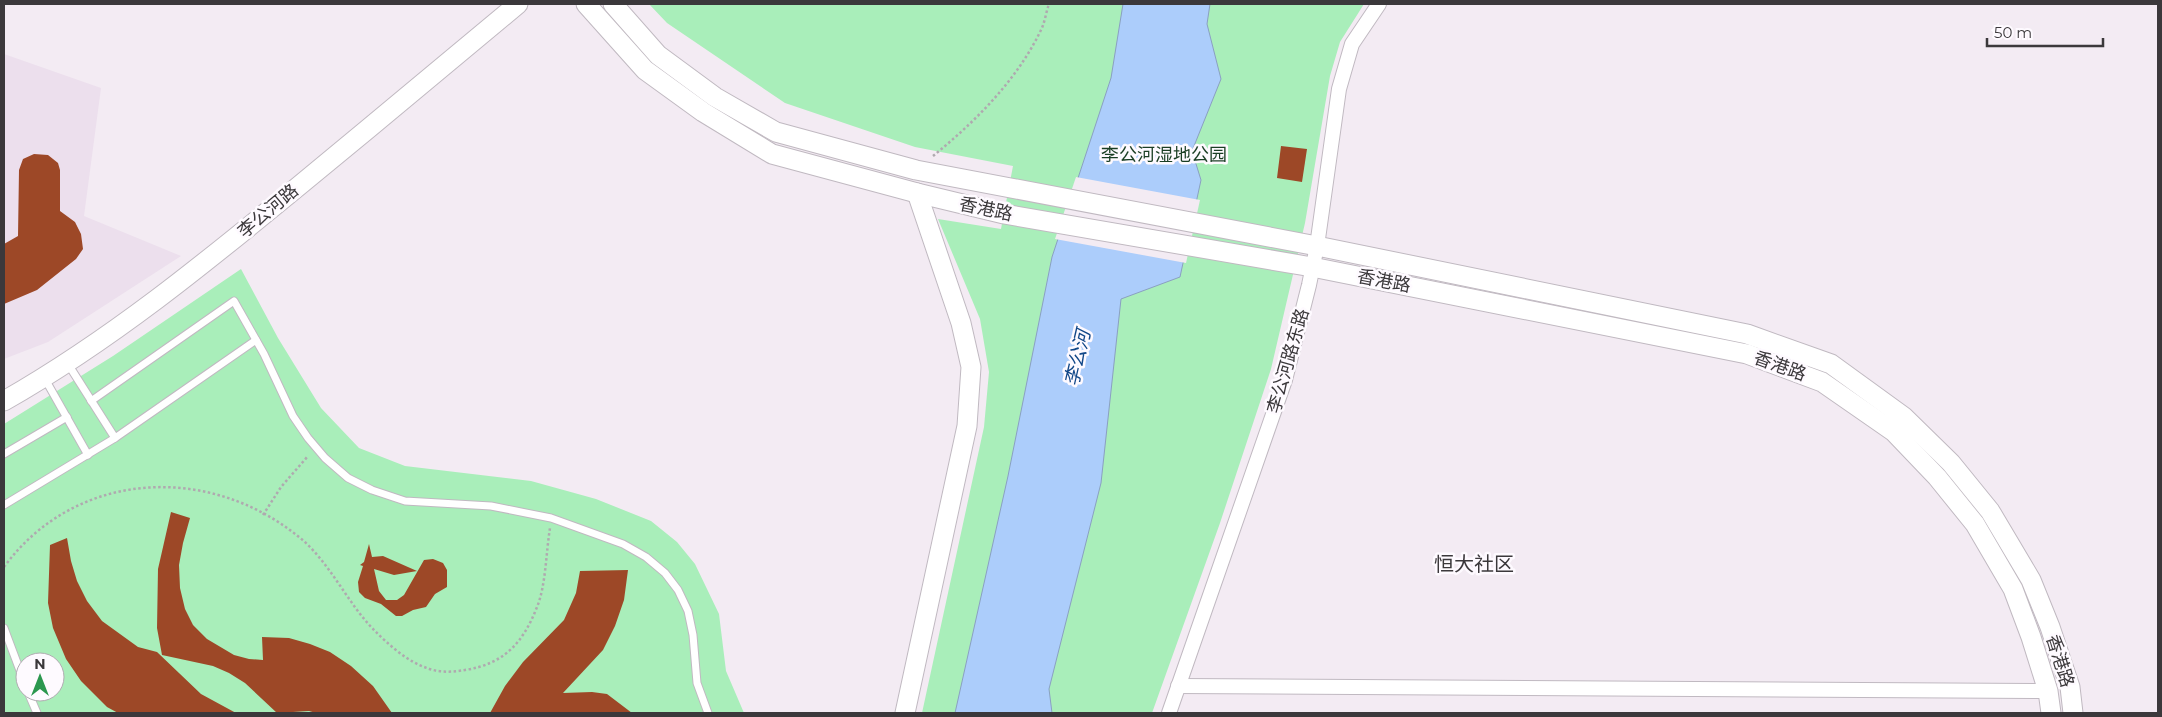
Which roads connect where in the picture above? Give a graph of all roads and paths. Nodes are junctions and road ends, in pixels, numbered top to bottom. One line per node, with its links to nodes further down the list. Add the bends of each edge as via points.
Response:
1 (518, 4): 11 (main road, 李公河路, via 148,308)
2 (586, 4): 7 (main road, 香港路, via 646,70 703,112 772,154)
3 (613, 4): 6 (main road, 香港路, via 658,56 715,97 776,132)
4 (1049, 4): 6 (path, via 1042,29 1021,64 988,106)
5 (1379, 4): 8 (street, 李公河路东路, via 1352,44 1339,89)
6 (916, 170): 8 (main road, 香港路)
7 (917, 193): 9 (main road, 香港路, via 1004,214); 29 (main road, via 961,323 971,367 967,426)
8 (1316, 246): 9 (street, 李公河路东路); 32 (main road, 香港路, via 1747,334 1831,364 1904,418 1952,463 1990,511 2031,580 2070,688)
9 (1312, 267): 26 (street, 李公河路东路, via 1285,380); 27 (main road, 香港路, via 1747,354 1822,382 1894,432 1937,476 1975,524 2013,589)
10 (256, 340): 14 (lane, via 234,301); 16 (lane); 17 (lane, via 293,416)
11 (67, 363): 12 (main road, 李公河路); 14 (lane)
12 (44, 378): 13 (main road, 李公河路); 15 (lane)
13 (4, 401)
14 (91, 401): 16 (lane)
15 (67, 417): 18 (lane); 19 (lane)
16 (115, 438): 19 (lane)
17 (317, 448): 21 (path, via 290,475); 22 (lane, via 348,478 372,490 405,500 491,506)
18 (4, 454)
19 (88, 455): 20 (lane)
20 (4, 505)
21 (263, 515): 22 (path, via 310,547 353,606 391,645 428,669 451,672 478,668 497,660 513,648 528,627 538,604); 23 (path, via 221,494 193,489 138,488 114,492 46,524 30,536)
22 (551, 518): 28 (lane, via 623,544 665,573 688,611 698,683)
23 (4, 567)
24 (4, 628): 25 (lane)
25 (15, 657)
26 (1178, 686): 27 (street); 30 (street, 李公河路东路)
27 (2048, 691): 31 (main road, 香港路)
28 (708, 713)
29 (905, 713)
30 (1169, 713)
31 (2051, 713)
32 (2073, 713)

